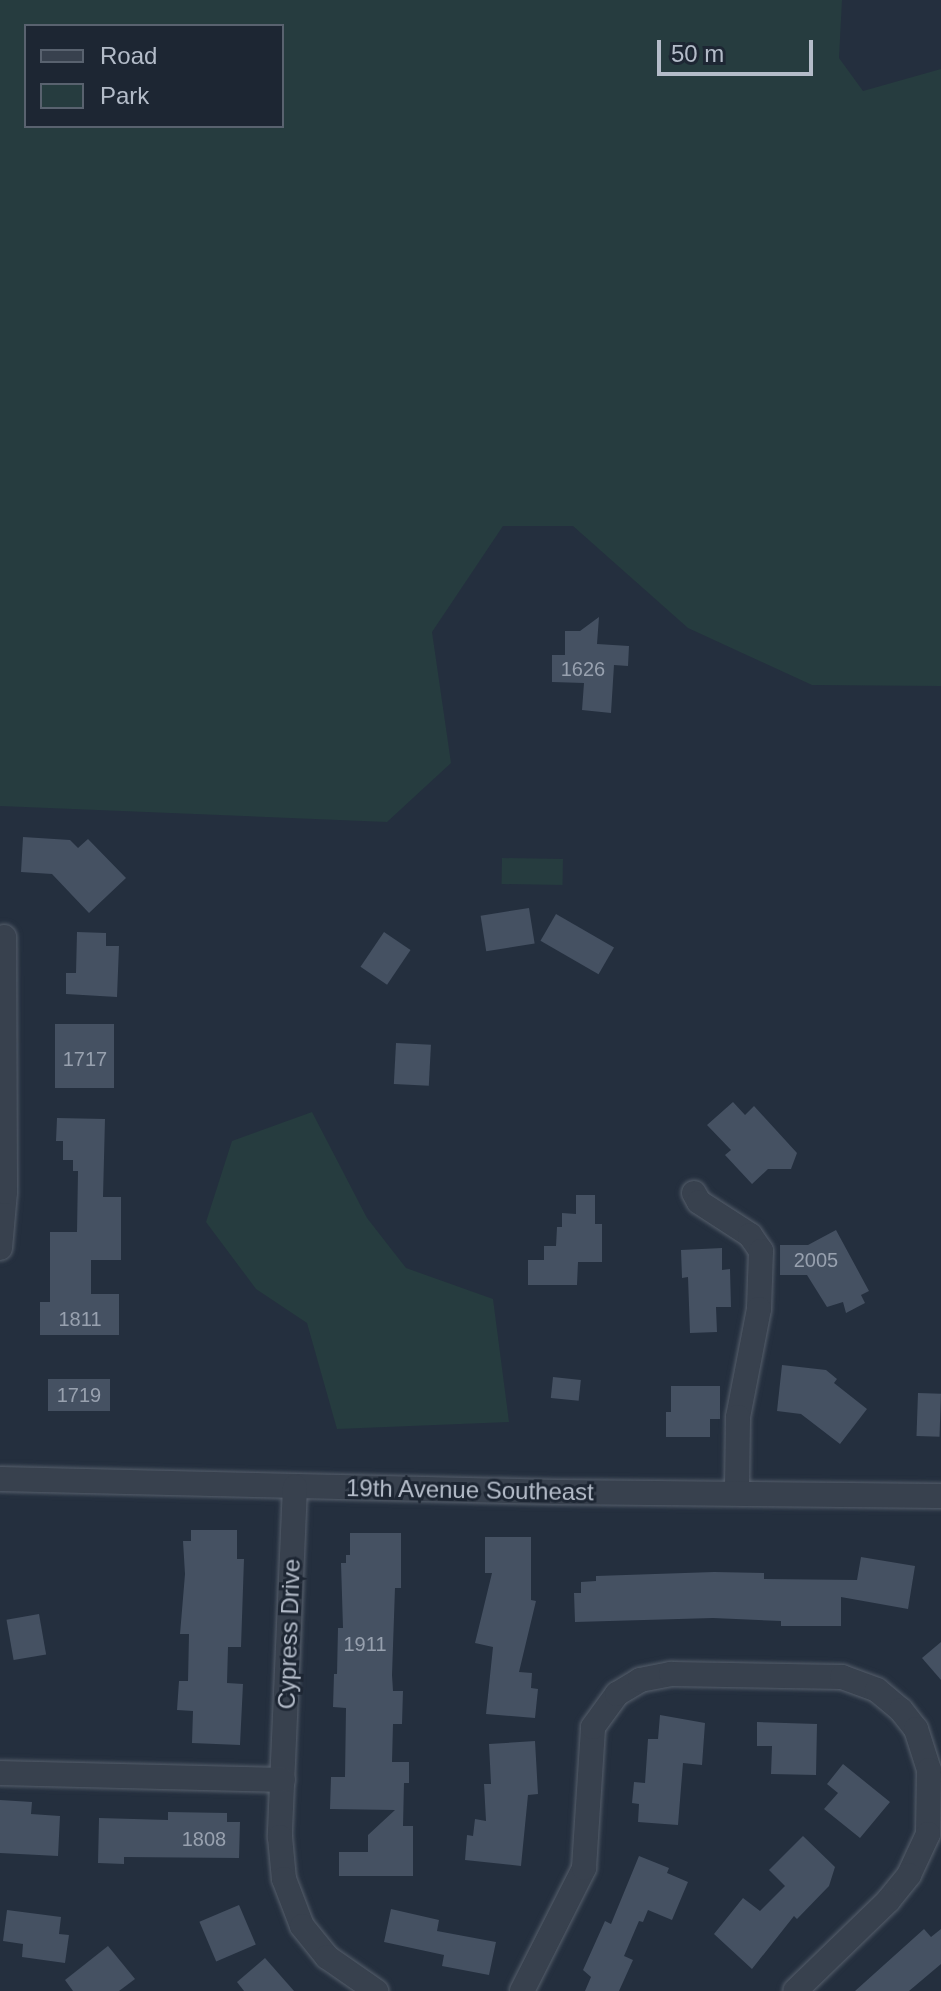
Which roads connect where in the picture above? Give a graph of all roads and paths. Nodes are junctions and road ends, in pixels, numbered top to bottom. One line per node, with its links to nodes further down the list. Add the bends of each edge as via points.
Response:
1 (4, 937): 2 (street)
2 (2, 1139): 4 (street)
3 (694, 1193): 7 (street, via 699,1202 750,1235 761,1251 759,1309 738,1417)
4 (0, 1248)
5 (0, 1479): 6 (street, 19th Avenue Southeast)
6 (295, 1487): 7 (street, 19th Avenue Southeast); 10 (street, Cypress Drive)
7 (737, 1493): 8 (street, 19th Avenue Southeast)
8 (941, 1496)
9 (0, 1773): 10 (street)
10 (283, 1780): 11 (street, Cypress Drive, via 281,1861 290,1899 302,1926 327,1957)
11 (376, 1991)
12 (522, 1991): 13 (street, via 584,1868 593,1727 617,1694 640,1680 671,1674 842,1677 877,1690 916,1729 929,1770 931,1814 923,1850 888,1901)
13 (795, 1991)

